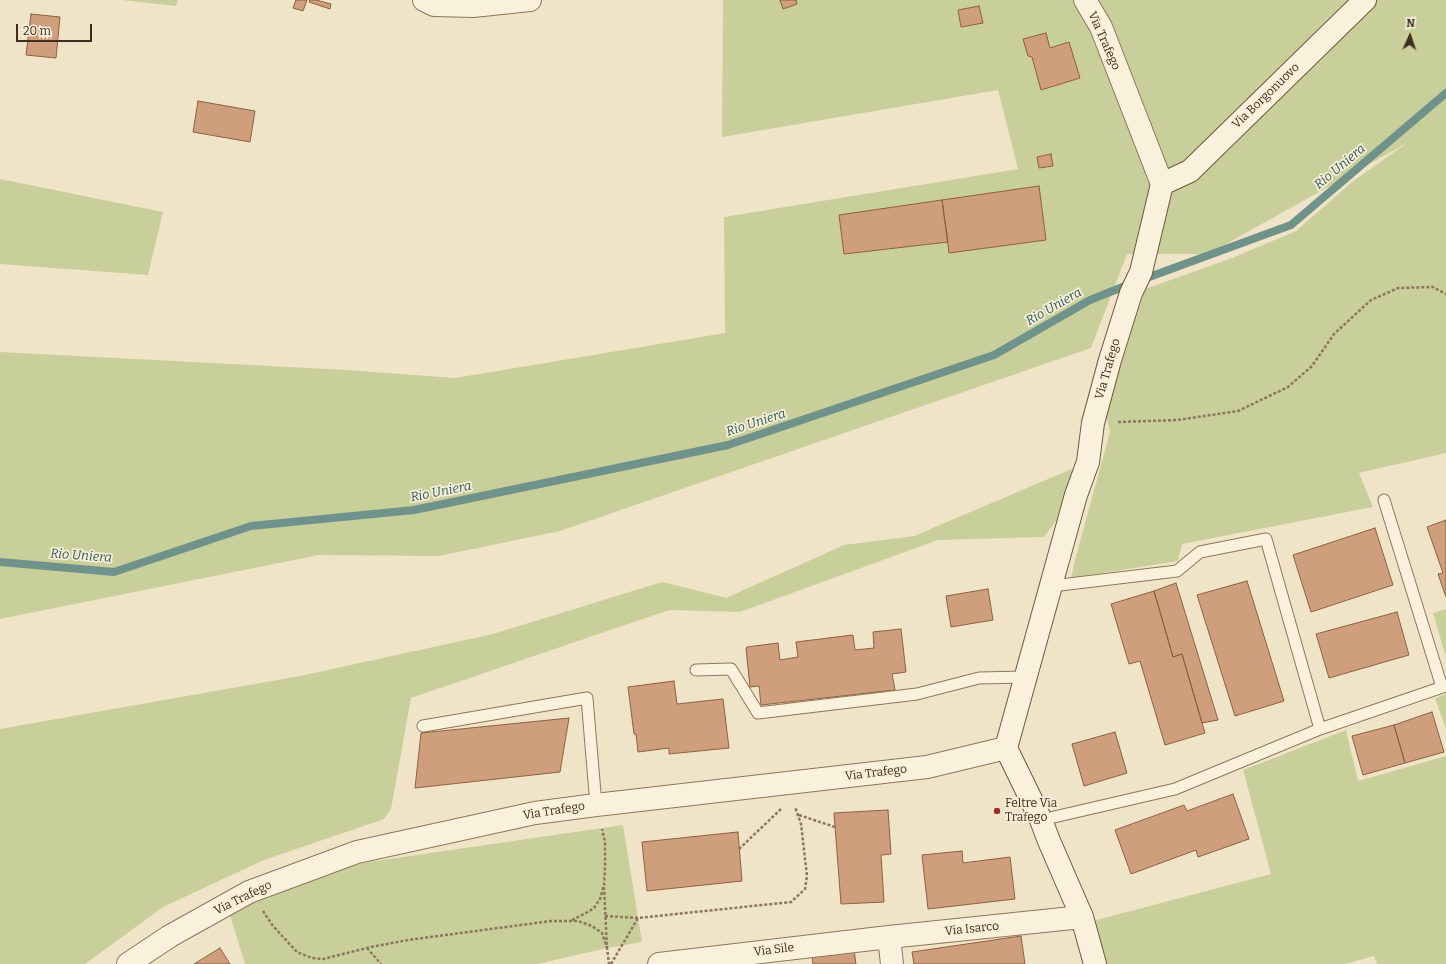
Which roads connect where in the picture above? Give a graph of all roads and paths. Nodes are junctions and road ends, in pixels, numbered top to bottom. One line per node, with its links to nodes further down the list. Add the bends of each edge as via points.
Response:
1 (424, 0): 2 (street, via 434,5 473,6)
2 (530, 0)
3 (1085, 0): 5 (street, Via Trafego, via 1101,27)
4 (1364, 0): 5 (street, Via Borgonuovo, via 1190,171)
5 (1162, 184): 7 (street, Via Trafego, via 1141,272 1131,293)
6 (1446, 294): 7 (path, via 1433,287 1398,288 1371,300 1334,334 1312,366 1288,387 1238,411 1178,420)
7 (1093, 423): 9 (street, Via Trafego, via 1088,462 1076,495)
8 (1384, 500): 12 (lane)
9 (1052, 586): 11 (street, Via Trafego); 14 (lane, via 1177,571 1200,552 1266,539)
10 (696, 670): 11 (lane, via 731,669 758,713 917,694 979,678)
11 (1026, 676): 15 (street, Via Trafego)
12 (1444, 687): 14 (lane)
13 (423, 726): 17 (lane, via 587,698)
14 (1320, 729): 19 (lane, via 1175,789)
15 (1006, 748): 16 (street, Via Trafego, via 927,767); 19 (street)
16 (789, 791): 17 (street, Via Trafego); 18 (path); 21 (path)
17 (596, 805): 22 (path, via 605,842); 23 (street, Via Trafego, via 535,813 357,852)
18 (798, 815): 20 (path); 25 (path, via 807,876 804,889 791,902)
19 (1042, 820): 26 (street)
20 (835, 827)
21 (739, 849)
22 (604, 885): 24 (path); 27 (path, via 594,908)
23 (249, 892): 29 (path, via 273,926 297,952 323,959); 31 (street, Via Trafego, via 170,936)
24 (606, 916): 25 (path); 30 (path)
25 (638, 918): 33 (path)
26 (1082, 918): 28 (street, Via Isarco); 36 (street)
27 (571, 921): 29 (path, via 551,920 481,929); 30 (path, via 592,926 602,933)
28 (889, 937): 34 (street, Via Sile); 35 (street)
29 (367, 948): 32 (path)
30 (607, 948): 33 (path)
31 (128, 964)
32 (381, 964)
33 (610, 964)
34 (660, 964)
35 (892, 964)
36 (1095, 964)

